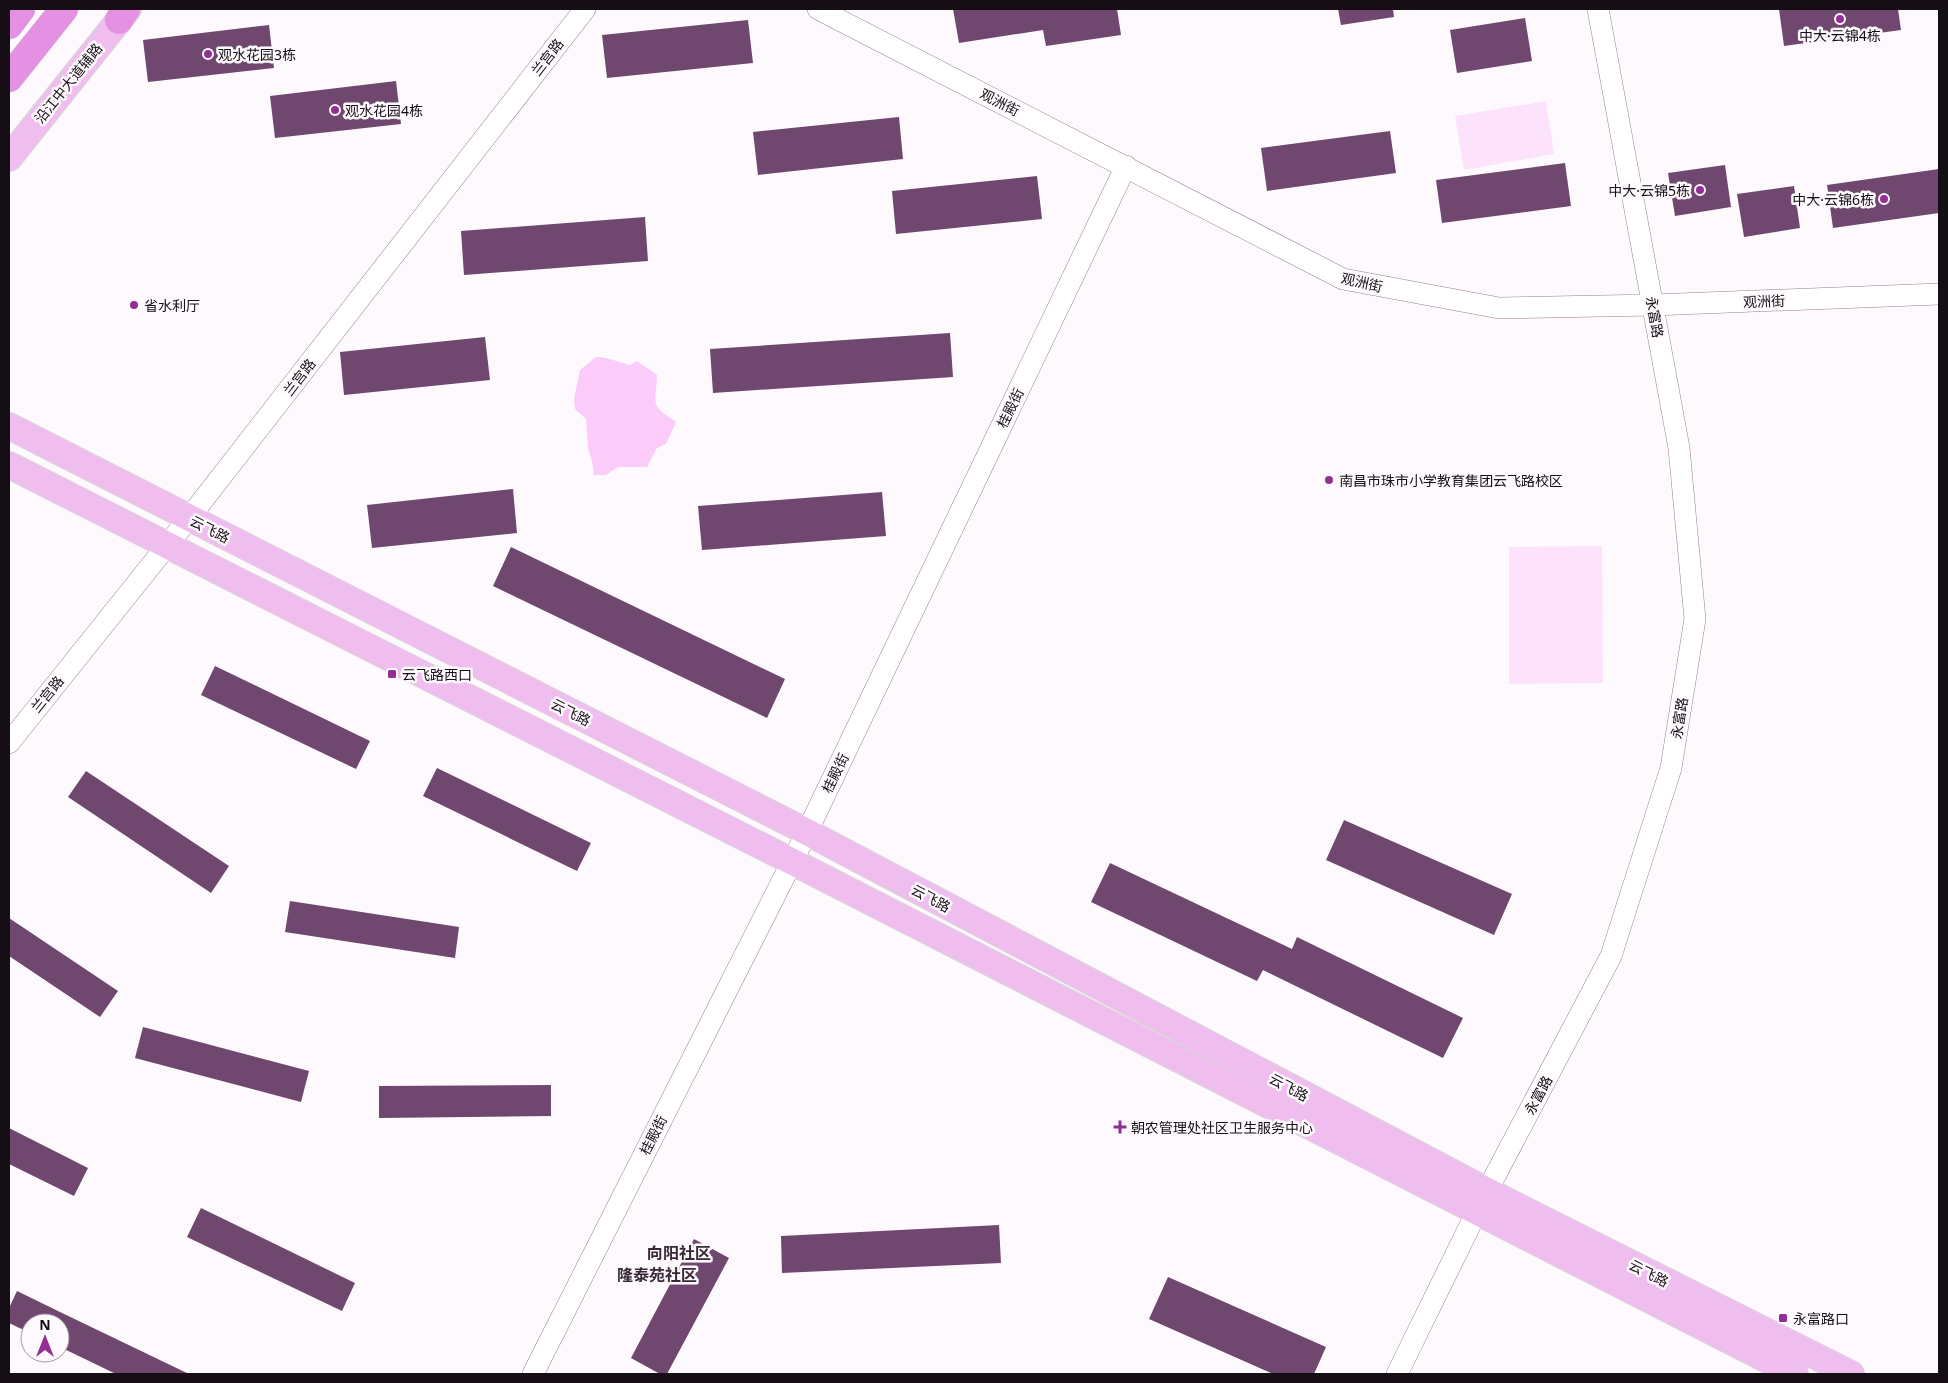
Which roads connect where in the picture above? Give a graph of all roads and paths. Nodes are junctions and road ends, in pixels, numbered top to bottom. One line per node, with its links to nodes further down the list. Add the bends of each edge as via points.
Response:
1 (21, 9): 7 (highway)
2 (64, 9): 8 (highway)
3 (585, 9): 15 (street, 兰宫路)
4 (818, 9): 10 (street, 观洲街)
5 (1598, 9): 12 (street, 永富路)
6 (124, 12): 9 (main road, 沿江中大道辅路)
7 (9, 25)
8 (9, 78)
9 (9, 158)
10 (1126, 166): 12 (street, 观洲街, via 1343,279 1499,308); 18 (street, 桂殿街)
11 (1939, 294): 12 (street, 观洲街)
12 (1653, 305): 20 (street, 永富路, via 1679,448 1694,619 1671,768 1611,956)
13 (9, 426): 15 (main road, 云飞路)
14 (9, 465): 16 (main road, 云飞路)
15 (189, 518): 16 (street, 兰宫路); 18 (main road, 云飞路)
16 (166, 546): 17 (street, 兰宫路); 19 (main road, 云飞路)
17 (9, 742)
18 (807, 832): 19 (street, 桂殿街); 20 (main road, 云飞路)
19 (791, 861): 20 (main road, 云飞路); 21 (street, 桂殿街)
20 (1482, 1201): 22 (street, 永富路); 23 (main road, 云飞路); 24 (main road, 云飞路)
21 (533, 1374)
22 (1398, 1374)
23 (1795, 1374)
24 (1851, 1374)

